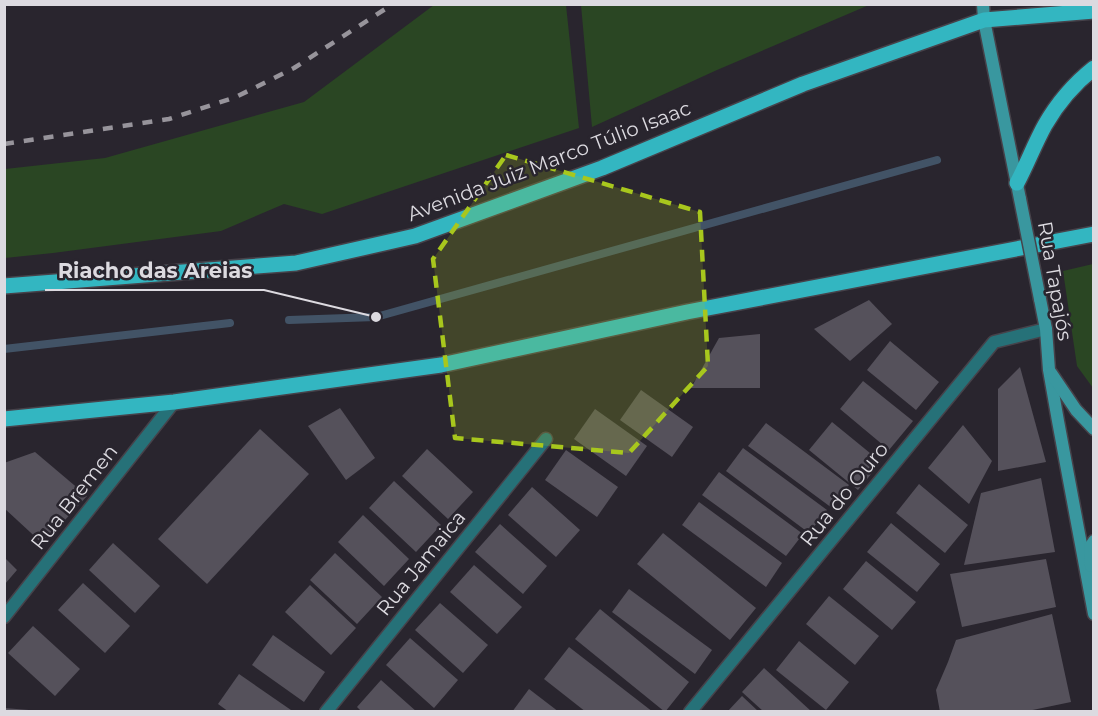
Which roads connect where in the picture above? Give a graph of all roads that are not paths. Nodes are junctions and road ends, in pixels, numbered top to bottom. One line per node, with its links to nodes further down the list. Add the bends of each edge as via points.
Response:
1 (1094, 11): 2 (main road, Avenida Juiz Marco Túlio Isaac)
2 (984, 12): 4 (main road, Rua Tapajós); 6 (main road, Avenida Juiz Marco Túlio Isaac, via 602,168 415,236 296,263)
3 (1094, 68): 4 (main road, via 1076,84 1046,124)
4 (1017, 183): 7 (main road, Rua Tapajós, bridge)
5 (1094, 234): 9 (main road, via 687,312 441,365)
6 (4, 286)
7 (1046, 329): 8 (main road, Rua Tapajós); 17 (street, Rua do Ouro, via 994,342)
8 (1049, 370): 11 (main road); 14 (main road, Rua Tapajós)
9 (174, 402): 10 (main road); 15 (street, Rua Bremen)
10 (4, 419)
11 (1094, 429)
12 (546, 439): 16 (street, Rua Jamaica)
13 (1094, 541): 14 (main road, via 1090,547)
14 (1093, 612)
15 (4, 617)
16 (326, 711)
17 (690, 711)

